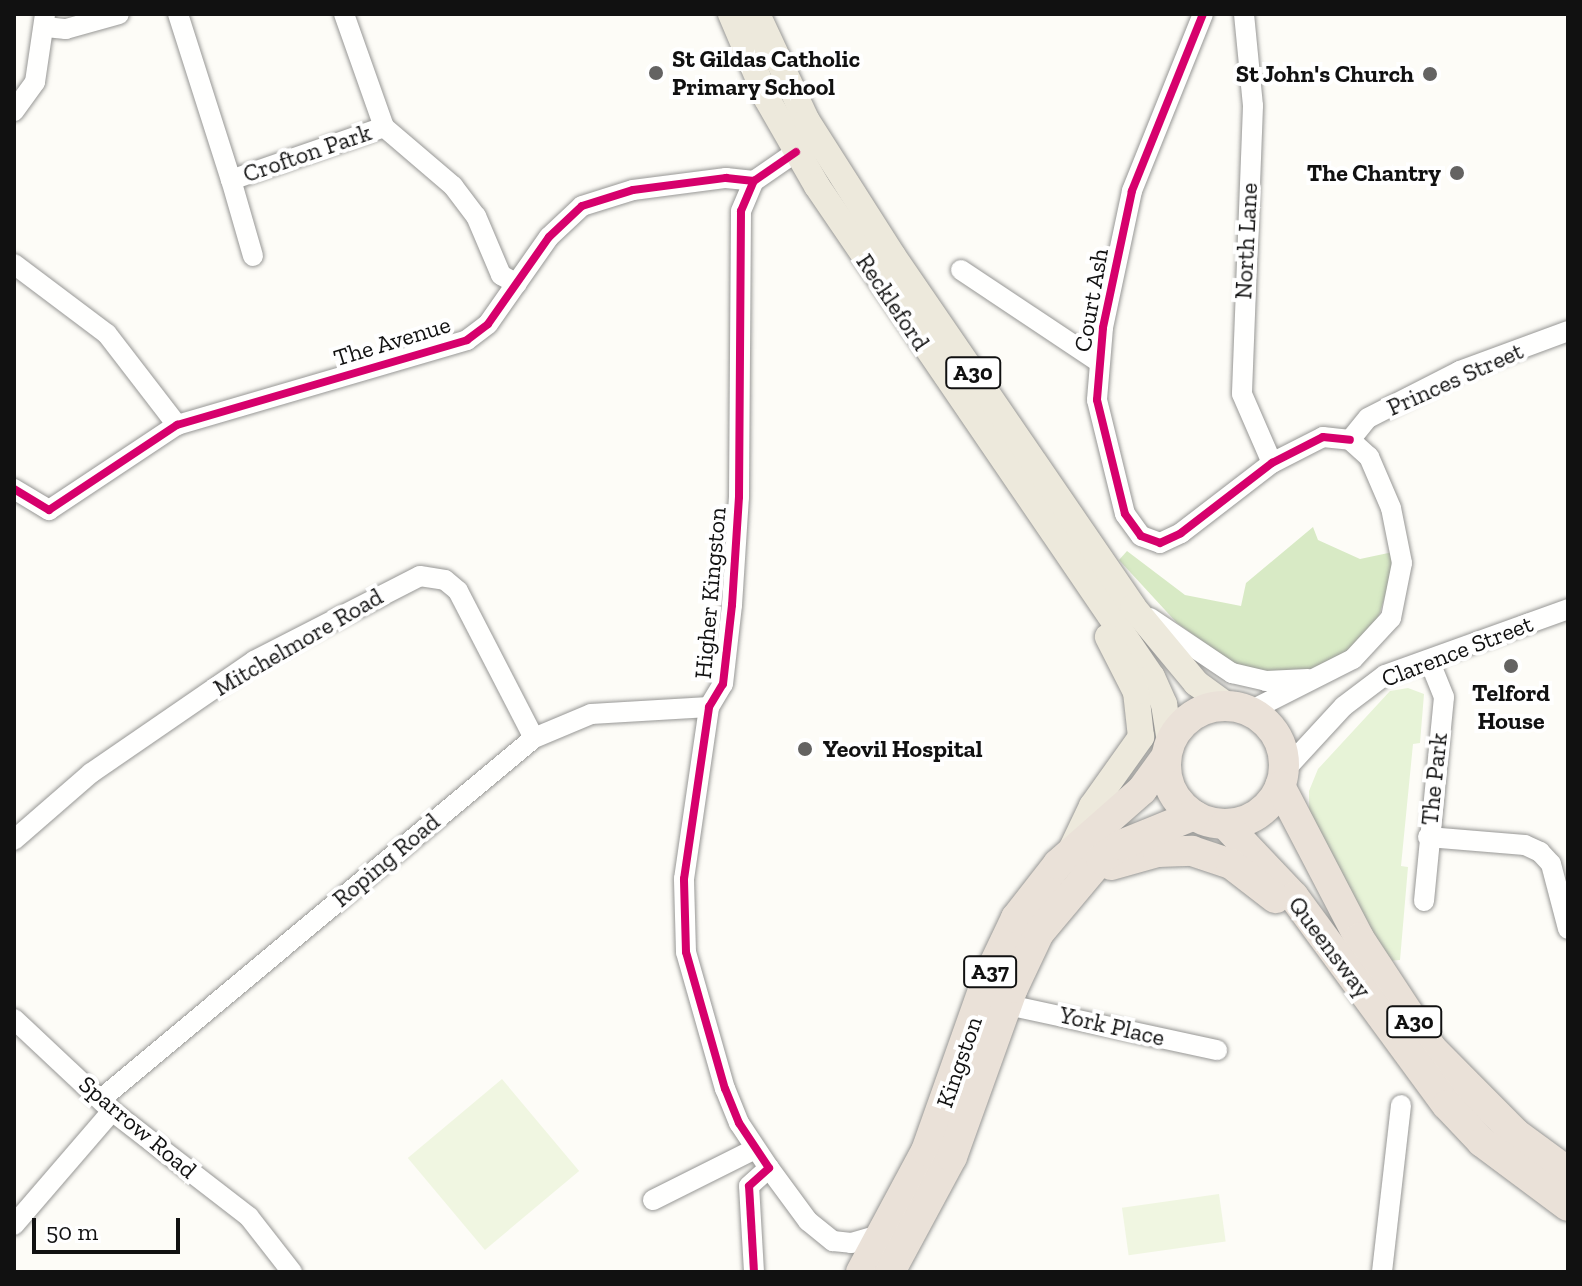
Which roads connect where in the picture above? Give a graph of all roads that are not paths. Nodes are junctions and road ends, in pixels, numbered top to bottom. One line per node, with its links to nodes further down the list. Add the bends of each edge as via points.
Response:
1 (119, 14): 8 (street, via 66,29)
2 (178, 14): 12 (street, Crofton Park)
3 (344, 14): 10 (street, Crofton Park)
4 (731, 14): 11 (main road, Reckleford / A30)
5 (757, 14): 25 (main road, Reckleford / A30, via 788,86 828,157)
6 (1203, 14): 19 (street, Court Ash, via 1132,191)
7 (1244, 14): 22 (street, North Lane, via 1253,106 1242,394)
8 (46, 21): 9 (street, via 35,82)
9 (15, 109)
10 (384, 127): 12 (street, Crofton Park); 17 (street, Crofton Park, via 453,186 476,216 496,267)
11 (796, 152): 13 (street); 24 (main road, Reckleford / A30)
12 (231, 180): 14 (street, Crofton Park)
13 (754, 181): 17 (street, The Avenue, via 726,178 633,190 582,206 549,237); 29 (street, Higher Kingston, via 741,211 739,497 732,605 723,684)
14 (253, 256)
15 (14, 264): 20 (street, via 107,334)
16 (961, 270): 19 (street, Court Ash)
17 (517, 284): 20 (street, The Avenue, via 488,324 467,340)
18 (1568, 331): 21 (street, Princes Street, via 1460,371 1368,418)
19 (1099, 362): 22 (street, Court Ash, via 1097,400 1104,447 1125,514 1141,536 1160,543 1181,533)
20 (177, 425): 23 (street, The Avenue, via 49,510)
21 (1350, 440): 22 (street, Court Ash, via 1323,437); 28 (street, via 1369,457 1391,508 1402,563 1400,592 1391,618 1370,646)
22 (1272, 463)
23 (14, 489)
24 (1077, 571): 32 (main road, Reckleford / A30, via 1158,690); 38 (main road, via 1136,692 1142,728 1132,757 1092,806)
25 (1133, 607): 28 (street, Reckleford, via 1232,673 1266,681); 30 (main road, Reckleford / A30, via 1196,683)
26 (1568, 609): 27 (street, Clarence Street)
27 (1429, 660): 33 (street, Clarence Street, via 1363,689); 36 (street, The Park, via 1444,697)
28 (1321, 678): 30 (street)
29 (709, 707): 31 (street, Roping Road, via 591,714); 47 (street, Higher Kingston, via 684,879 686,952 725,1089)
30 (1238, 708): 32 (highway, via 1199,711); 33 (highway, via 1277,736)
31 (534, 738): 37 (street, Mitchelmore Road, via 458,591 445,580 420,576 254,661 91,773); 45 (street, Roping Road)
32 (1168, 749): 34 (highway, via 1169,784); 38 (highway, Kingston / A37, via 1142,790)
33 (1282, 778): 35 (highway, via 1262,811); 49 (highway, Queensway / A30, via 1359,938 1432,1049 1515,1133)
34 (1194, 815): 35 (highway); 38 (highway, Kingston / A37)
35 (1225, 824): 41 (highway, Queensway / A30)
36 (1428, 837): 39 (street, The Park); 40 (street, via 1525,845 1540,852 1551,864)
37 (14, 840)
38 (1078, 863): 41 (highway, via 1158,852 1208,855 1248,875); 42 (highway, Kingston / A37, via 1039,933); 53 (highway, Kingston / A37, via 1006,936 939,1121)
39 (1424, 901)
40 (1568, 929)
41 (1324, 936): 51 (highway, Queensway / A30, via 1447,1105 1482,1142)
42 (1008, 1005): 44 (street, York Place); 57 (highway, Kingston / A37, via 952,1157)
43 (14, 1019): 45 (street, Sparrow Road)
44 (1217, 1050)
45 (106, 1105): 52 (street, Roping Road); 54 (street, Sparrow Road, via 249,1217)
46 (1401, 1105): 58 (street)
47 (755, 1149): 48 (street, Higher Kingston); 50 (street)
48 (769, 1168): 53 (street, Higher Kingston, via 808,1221 833,1241 851,1243); 55 (street, via 749,1186)
49 (1568, 1172)
50 (653, 1200)
51 (1568, 1206)
52 (14, 1225)
53 (886, 1233): 56 (highway, Kingston / A37)
54 (292, 1272)
55 (754, 1272)
56 (861, 1272)
57 (890, 1272)
58 (1382, 1272)

